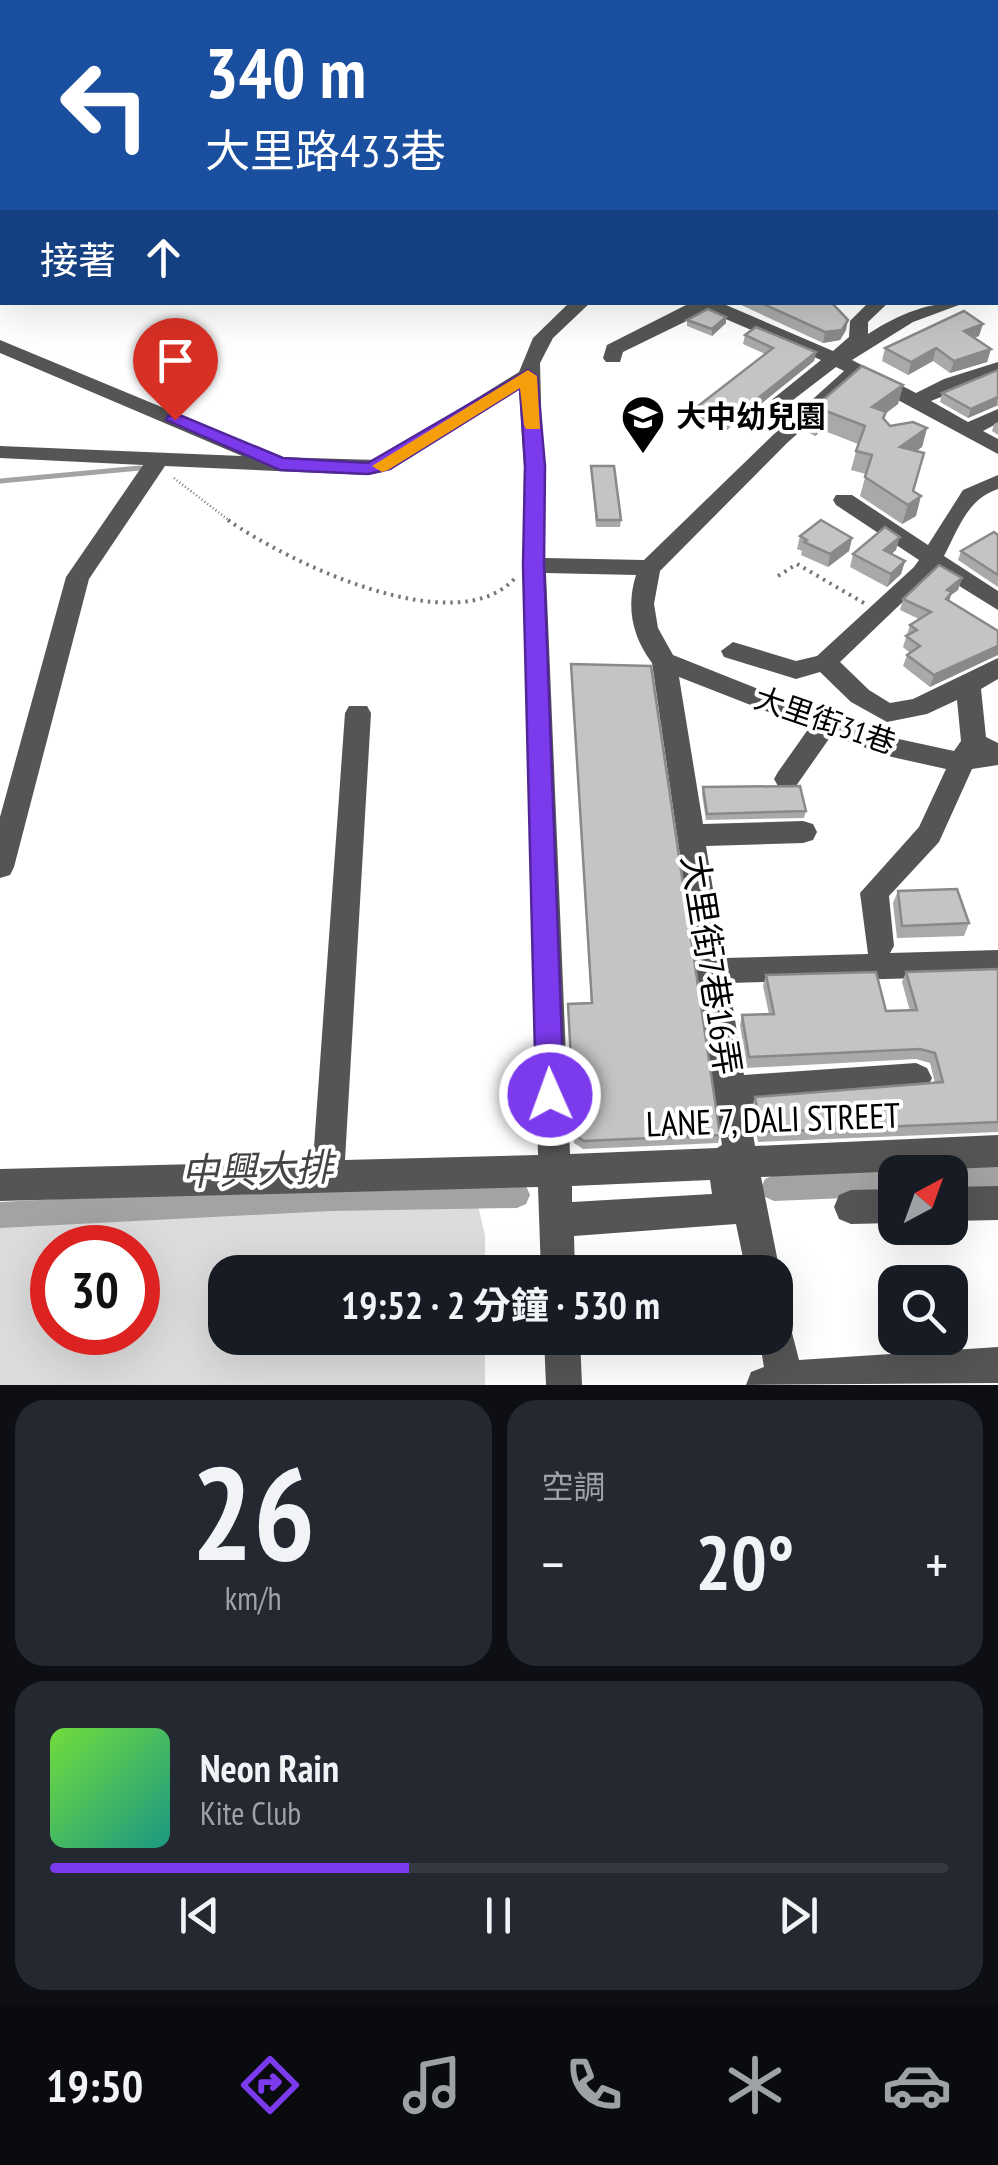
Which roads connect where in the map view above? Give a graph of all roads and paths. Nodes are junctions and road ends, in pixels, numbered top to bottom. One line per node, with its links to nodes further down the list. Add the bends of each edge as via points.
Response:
1 (579, 305): 11 (street, via 540,342)
2 (700, 305): 8 (street, via 614,349)
3 (710, 305): 7 (street)
4 (877, 305): 7 (street, via 859,322 858,340)
5 (947, 305): 7 (street, via 912,315 855,354)
6 (0, 346): 21 (street)
7 (836, 357): 10 (street); 16 (street)
8 (613, 358)
9 (998, 368): 12 (street)
10 (858, 369): 12 (street); 26 (street)
11 (528, 376): 21 (street, via 383,465); 25 (street)
12 (917, 400): 14 (street)
13 (998, 414): 17 (street)
14 (947, 418): 15 (street); 17 (street)
15 (923, 424)
16 (750, 426)
17 (968, 430): 18 (street)
18 (998, 448)
19 (0, 452): 20 (street)
20 (160, 458): 21 (street); 25 (path, via 214,510 271,548 388,594 484,600); 41 (street, via 78,577)
21 (280, 464)
22 (998, 482): 24 (street, via 980,485 958,506)
23 (844, 500): 24 (street)
24 (932, 559): 28 (street); 29 (street)
25 (534, 565): 26 (street); 49 (street)
26 (650, 568): 31 (street, 大里街7巷16弄, via 638,596 653,649)
27 (778, 576): 29 (path, via 797,564)
28 (998, 602)
29 (882, 612): 32 (street)
30 (733, 651): 32 (street, via 796,670)
31 (664, 661): 36 (street, 大里街31巷); 40 (street, 大里街7巷16弄)
32 (826, 662): 34 (street, via 887,713)
33 (998, 666): 34 (street)
34 (968, 686): 37 (street)
35 (358, 713): 50 (street)
36 (826, 724): 37 (street, 大里街31巷, via 892,747); 38 (street)
37 (984, 754): 42 (street, via 929,834 874,892)
38 (787, 779)
39 (803, 832): 40 (street)
40 (690, 834): 44 (street, 大里街7巷16弄)
41 (0, 867)
42 (880, 946)
43 (998, 963): 44 (street)
44 (712, 971): 46 (street, 大里街7巷16弄)
45 (916, 1078): 46 (street)
46 (730, 1091): 48 (street, 大里街7巷16弄)
47 (998, 1151): 48 (street, LANE 7, DALI STREET)
48 (732, 1161): 49 (street, LANE 7, DALI STREET); 56 (street, via 732,1209); 58 (street, 大里街7巷16弄)
49 (552, 1171): 50 (street); 56 (street)
50 (328, 1176): 51 (street)
51 (0, 1185)
52 (998, 1203): 53 (street)
53 (968, 1204)
54 (878, 1206): 55 (street)
55 (851, 1207)
56 (555, 1220): 57 (street)
57 (557, 1255)
58 (759, 1255)
59 (563, 1355): 63 (street)
60 (775, 1355): 62 (street)
61 (998, 1365): 62 (street)
62 (774, 1382)
63 (564, 1385)

